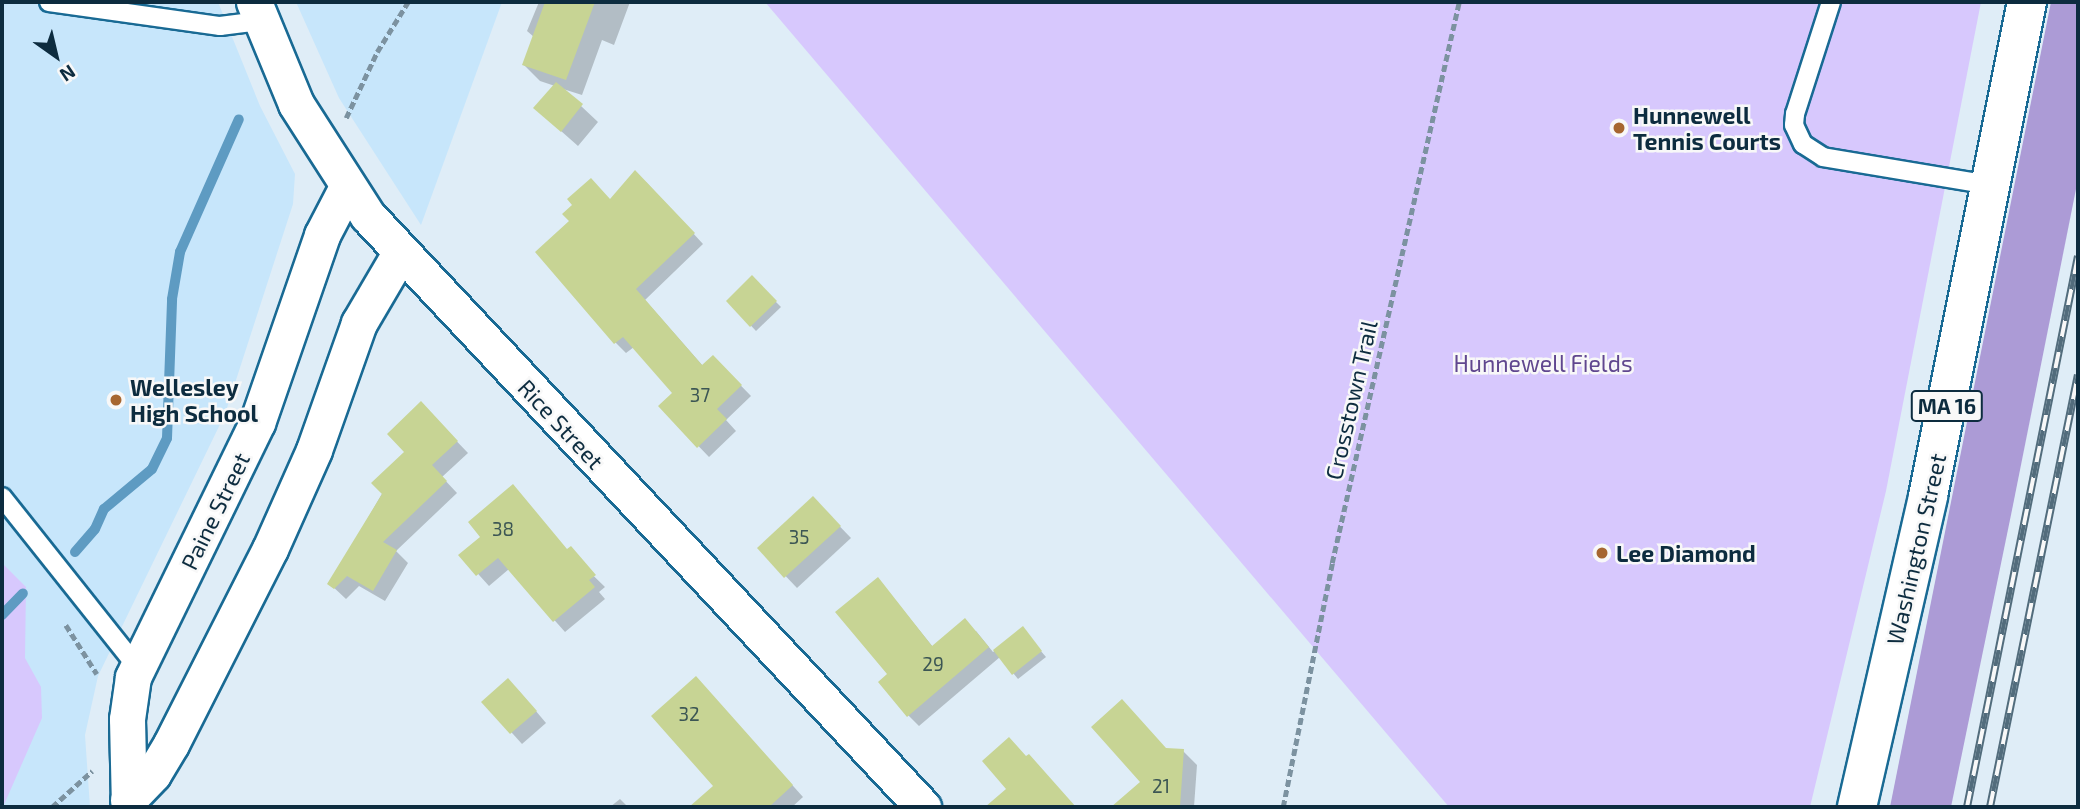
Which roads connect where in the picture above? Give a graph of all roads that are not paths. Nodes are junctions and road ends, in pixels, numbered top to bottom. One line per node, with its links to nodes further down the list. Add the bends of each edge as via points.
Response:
1 (49, 2): 4 (lane, via 219,26)
2 (1831, 2): 5 (lane, via 1795,114 1802,144 1823,157)
3 (2027, 2): 5 (main road, Washington Street / MA 16)
4 (257, 12): 6 (street, Rice Street, via 288,88)
5 (1990, 185): 12 (main road, Washington Street / MA 16, via 1928,496)
6 (347, 187): 7 (street, Rice Street); 9 (street, Paine Street, via 322,236 257,423)
7 (400, 253): 10 (street, Paine Street, via 366,309 314,450 270,549 170,744); 11 (street, Rice Street)
8 (2, 497): 9 (lane)
9 (137, 667): 10 (street, Paine Street, via 128,703)
10 (128, 804)
11 (923, 807)
12 (1857, 807)

